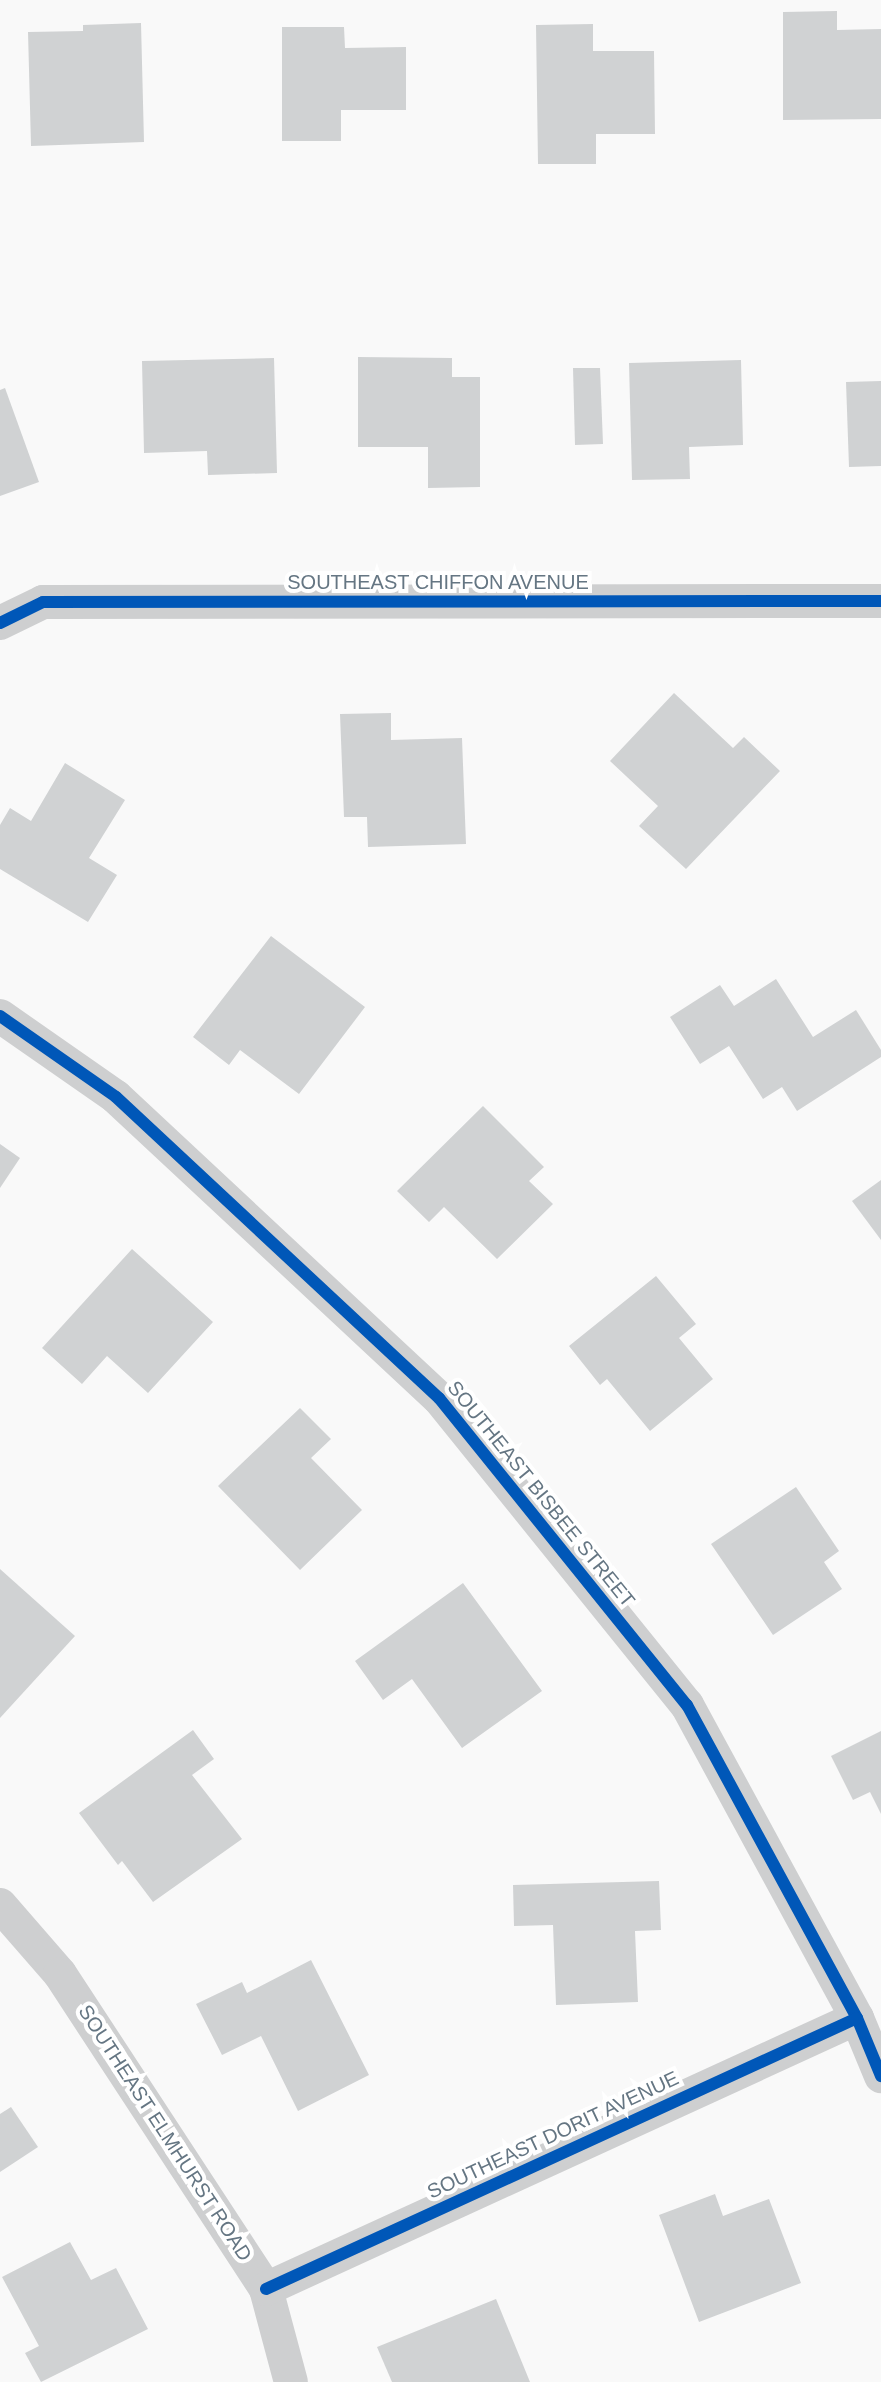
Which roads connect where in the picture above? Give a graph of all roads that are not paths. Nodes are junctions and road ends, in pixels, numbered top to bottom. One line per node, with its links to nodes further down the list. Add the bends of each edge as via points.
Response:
1 (881, 601): 2 (street, SOUTHEAST CHIFFON AVENUE, via 43,602)
2 (0, 623)
3 (0, 1016): 5 (street, SOUTHEAST BISBEE STREET, via 116,1097 439,1398 687,1705)
4 (0, 1905): 7 (street, SOUTHEAST ELMHURST ROAD, via 60,1974)
5 (857, 2018): 6 (street, SOUTHEAST BISBEE STREET); 7 (street, SOUTHEAST DORIT AVENUE)
6 (881, 2076)
7 (266, 2289): 8 (street, SOUTHEAST ELMHURST ROAD)
8 (291, 2382)

